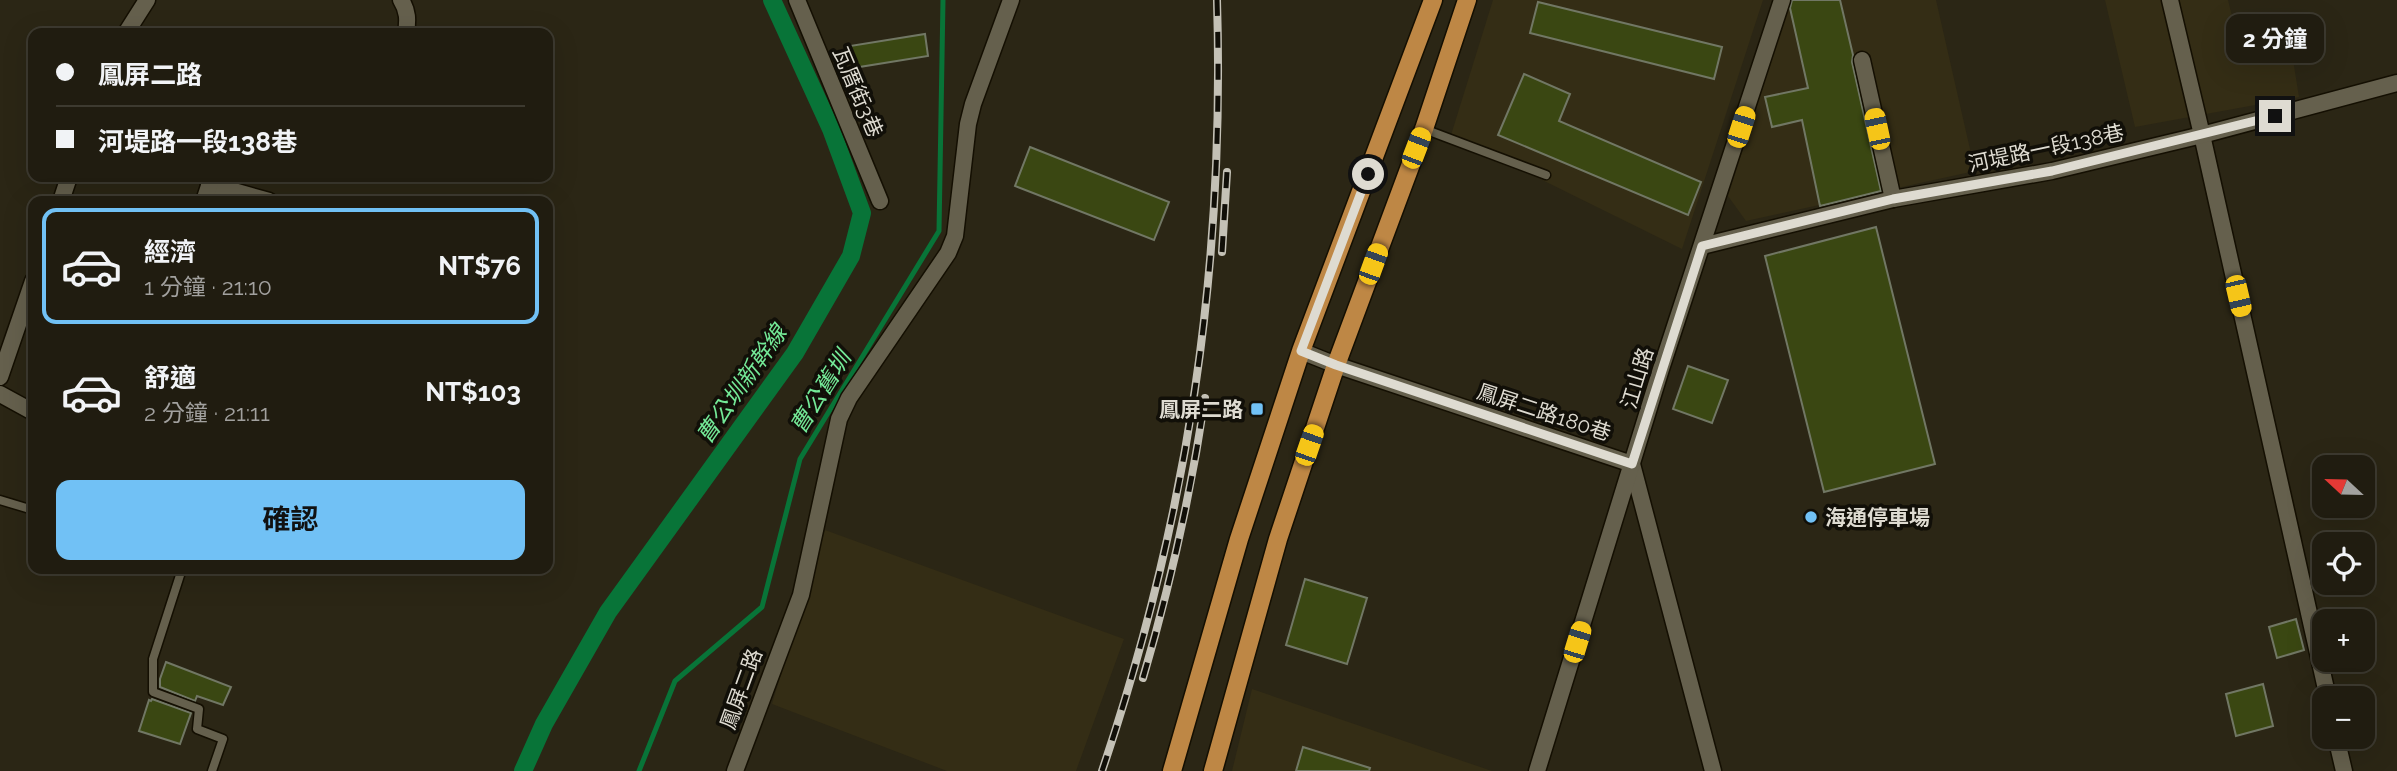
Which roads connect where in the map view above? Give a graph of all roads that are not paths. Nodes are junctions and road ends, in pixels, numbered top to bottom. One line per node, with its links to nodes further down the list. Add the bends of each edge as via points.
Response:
1 (147, 0): 9 (street)
2 (401, 0): 10 (street)
3 (797, 0): 19 (street, 瓦厝街3巷)
4 (1011, 0): 34 (street, 鳳屏二路, via 972,104 955,236 839,419 801,595)
5 (1433, 0): 22 (main road)
6 (1467, 0): 13 (main road)
7 (1782, 0): 20 (street, 江山路)
8 (2170, 0): 14 (street)
9 (129, 28)
10 (407, 28)
11 (1862, 60): 18 (street)
12 (2397, 83): 14 (street, 河堤路一段138巷)
13 (1424, 128): 15 (lane); 23 (main road)
14 (2202, 135): 18 (street, 河堤路一段138巷, via 2052,171); 31 (street)
15 (1546, 175)
16 (217, 182): 17 (street)
17 (255, 196)
18 (1893, 199): 20 (street, 河堤路一段138巷)
19 (880, 201)
20 (1702, 246): 27 (street, 江山路)
21 (28, 295): 24 (street)
22 (1301, 351): 23 (street, 鳳屏二路180巷); 35 (main road, via 1239,539)
23 (1336, 365): 27 (street, 鳳屏二路180巷); 36 (main road, via 1278,539)
24 (0, 375)
25 (0, 394): 26 (street)
26 (28, 409)
27 (1632, 464): 37 (street, 江山路); 38 (street)
28 (0, 500): 29 (lane)
29 (28, 508)
30 (180, 574): 33 (lane, via 153,659 153,692 200,709 197,729 223,739)
31 (2325, 686)
32 (2339, 749): 39 (street)
33 (212, 771)
34 (735, 771)
35 (1172, 771)
36 (1213, 771)
37 (1537, 771)
38 (1713, 771)
39 (2344, 771)

